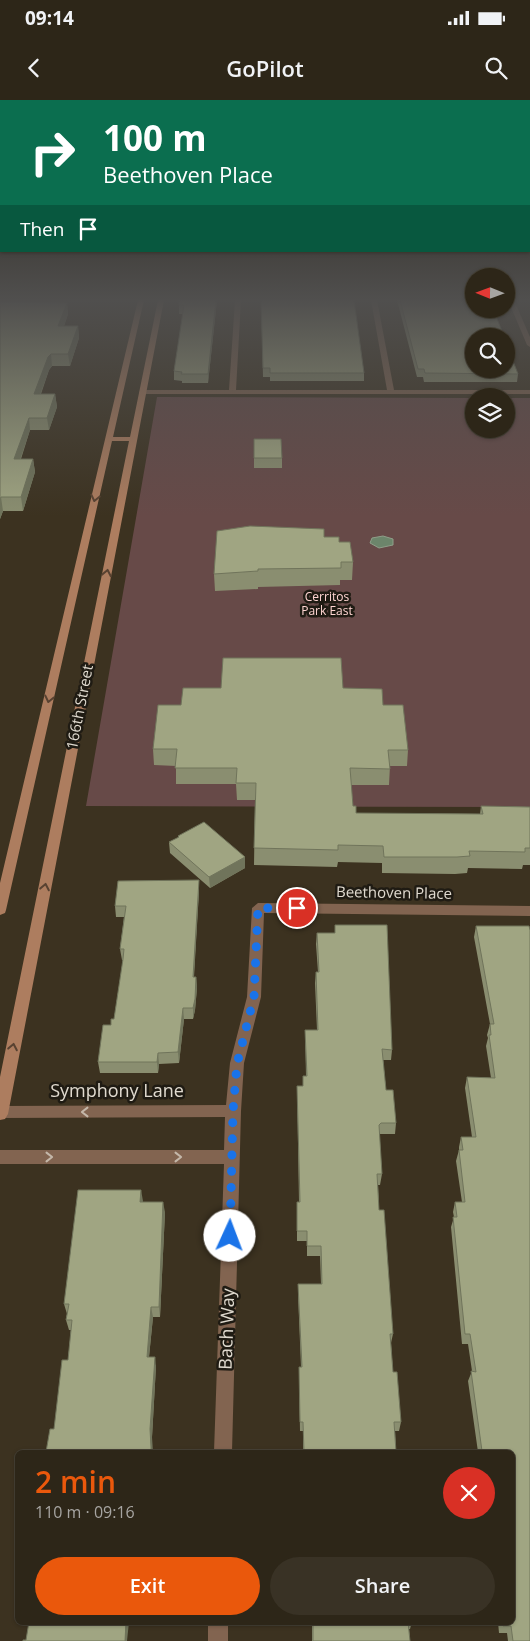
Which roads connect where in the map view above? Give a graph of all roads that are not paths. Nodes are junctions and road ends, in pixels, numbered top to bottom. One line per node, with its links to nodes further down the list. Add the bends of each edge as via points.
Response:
1 (124, 372): 9 (street, 166th Street)
2 (147, 372): 5 (street, 166th Street)
3 (233, 372): 6 (street)
4 (387, 372): 7 (street)
5 (143, 392): 6 (street); 10 (street, 166th Street)
6 (232, 392): 7 (street)
7 (391, 392): 8 (street)
8 (530, 392)
9 (109, 439): 10 (street); 12 (street, 166th Street, one-way to 12)
10 (133, 439): 15 (street, 166th Street, one-way to 10)
11 (258, 908): 13 (street, Beethoven Place); 14 (street, Bach Way, via 254,997 237,1064)
12 (0, 910)
13 (530, 910)
14 (233, 1111): 15 (street, Symphony Lane, one-way to 15); 17 (street, Bach Way)
15 (0, 1112)
16 (0, 1157): 17 (street, one-way to 17)
17 (232, 1157): 18 (street, Bach Way)
18 (223, 1450)
19 (218, 1625): 20 (street)
20 (218, 1641)

